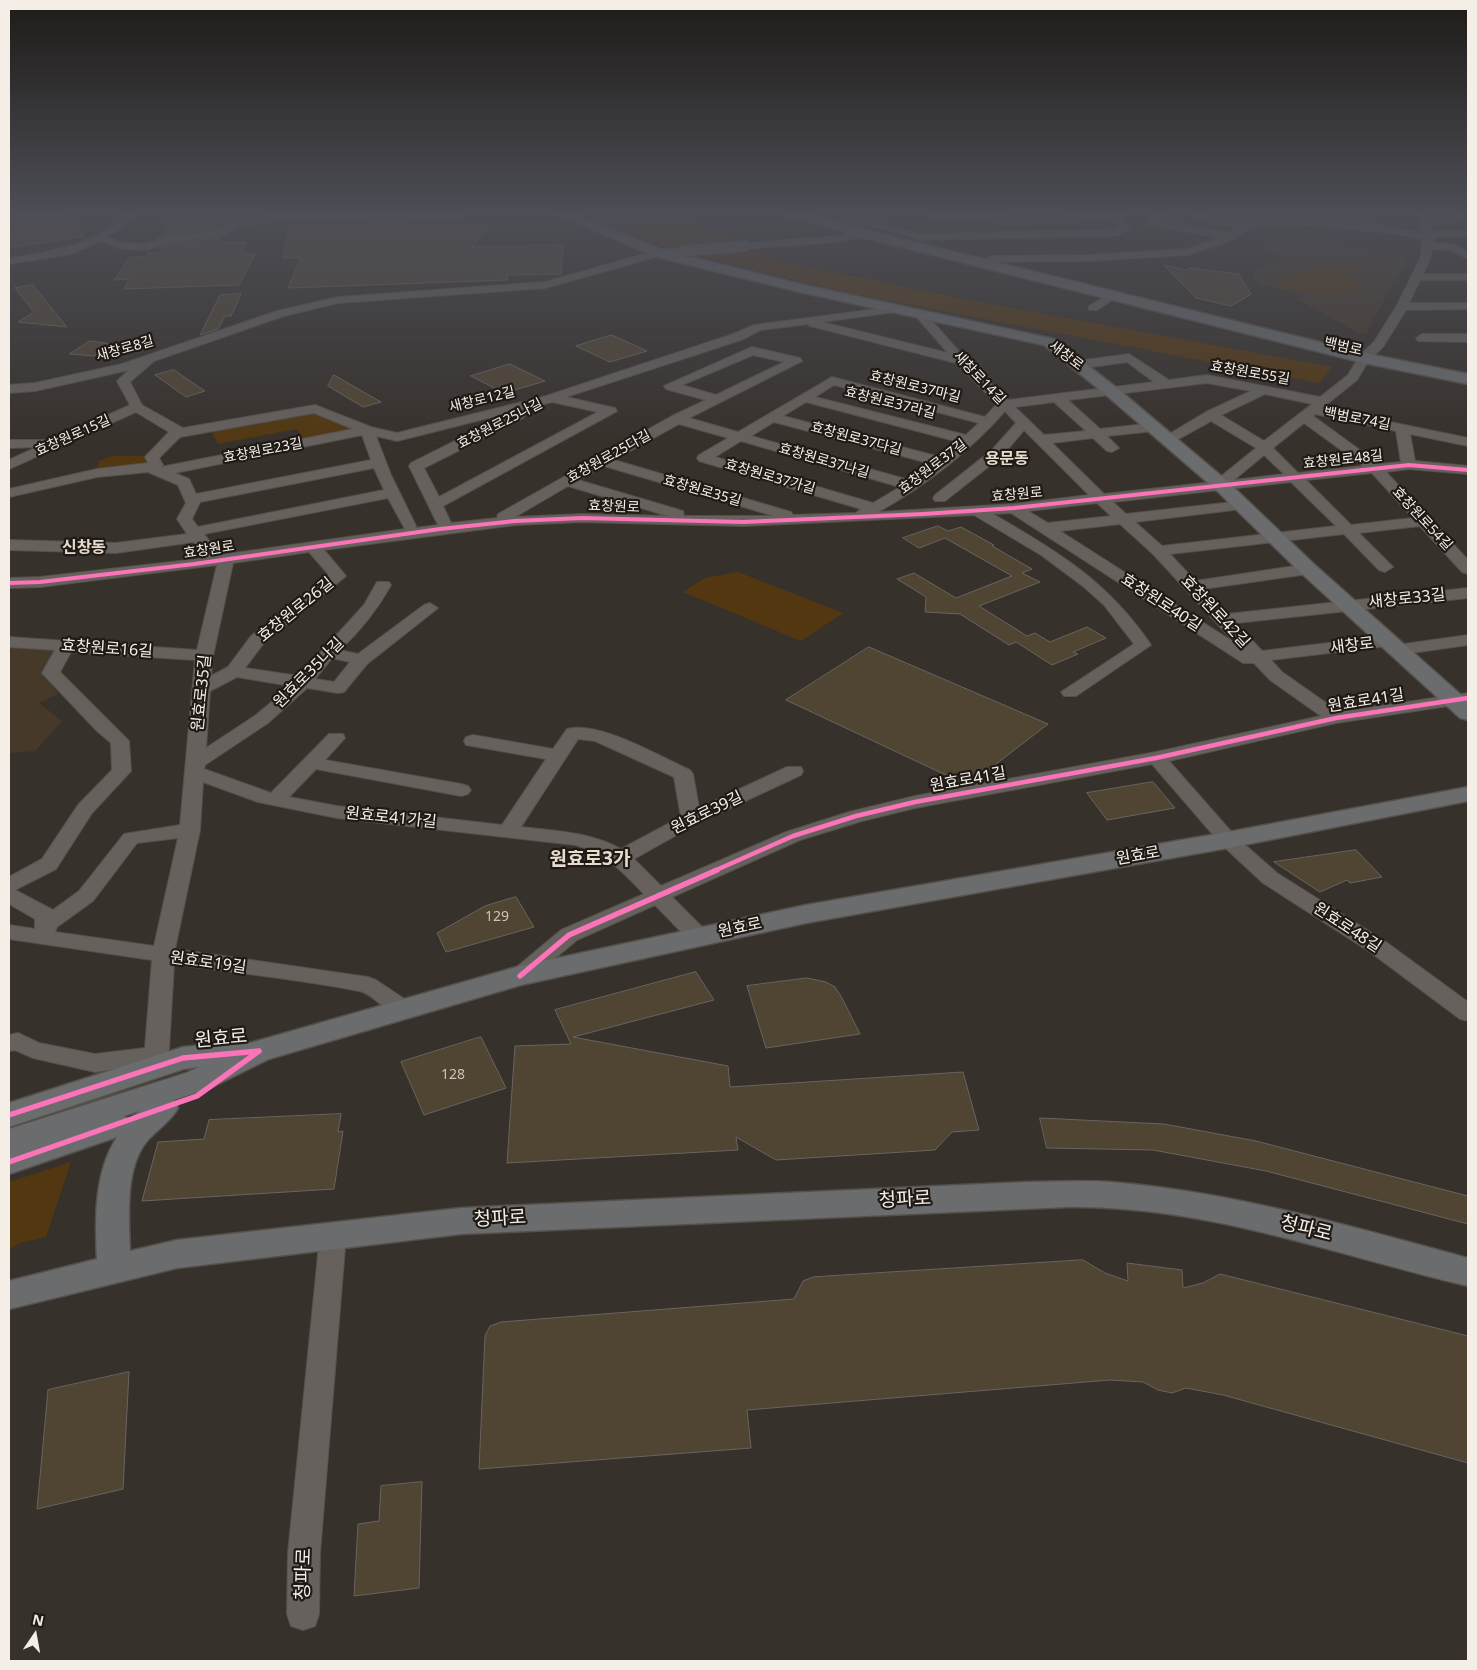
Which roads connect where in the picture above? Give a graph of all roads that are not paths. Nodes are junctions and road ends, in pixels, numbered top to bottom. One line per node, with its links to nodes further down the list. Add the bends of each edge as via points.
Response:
1 (496, 290): 18 (street, 새창로8길, via 338,300 280,314)
2 (809, 290): 11 (main road, 새창로)
3 (1086, 290): 7 (main road, 백범로)
4 (1110, 290): 14 (main road, 백범로)
5 (1409, 290): 9 (street)
6 (1450, 290): 8 (street)
7 (1110, 296): 10 (street); 14 (main road, 백범로)
8 (1465, 306): 9 (street)
9 (1402, 307): 17 (street, via 1379,344)
10 (1093, 308)
11 (899, 310): 12 (main road, 새창로); 13 (street, 새창로12길)
12 (920, 314): 19 (street, 새창로14길); 20 (main road, 새창로, via 1038,338)
13 (803, 322): 19 (street); 27 (street, 새창로12길, via 758,327 737,337)
14 (1280, 334): 17 (main road, 백범로)
15 (1422, 338): 16 (street)
16 (1468, 338)
17 (1367, 356): 21 (main road, 백범로); 22 (main road, 백범로); 31 (street, via 1353,377)
18 (149, 359): 24 (street, 새창로8길, via 35,387); 33 (street, via 123,381)
19 (960, 360): 32 (street, 새창로14길)
20 (1077, 364): 23 (street, via 1129,358); 26 (main road, 새창로)
21 (1468, 372): 22 (main road, via 1465,376)
22 (1468, 378)
23 (1166, 384): 25 (street, 효창원로55길, via 1207,379); 26 (street, 효창원로55길)
24 (9, 389)
25 (1264, 390): 31 (street, 효창원로55길); 35 (street)
26 (1111, 391): 29 (street, 효창원로55길); 40 (main road, 새창로)
27 (552, 398): 42 (street, 새창로12길, via 397,437); 71 (street, 효창원로25나길, via 416,466); 71 (street, 효창원로25나길, via 610,411)
28 (804, 398): 36 (street); 38 (street, 효창원로37마길, via 832,381); 47 (street, 효창원로37라길)
29 (1057, 398): 32 (street, 효창원로55길); 44 (street)
30 (717, 399): 30 (street, 효창원로25다길, via 745,385 796,361 752,351 670,386); 37 (street, 효창원로25다길)
31 (1324, 402): 34 (street)
32 (1004, 404): 38 (street, 효창원로37길); 39 (street, 새창로14길)
33 (137, 406): 43 (street); 50 (street, 효창원로15길)
34 (1308, 413): 41 (street, 백범로74길); 52 (street); 60 (street, 효창원로54길)
35 (1211, 415): 46 (street); 52 (street)
36 (771, 417): 45 (street); 54 (street, 효창원로37다길)
37 (676, 419): 45 (street, 효창원로37나길); 55 (street, 효창원로25다길)
38 (990, 422): 47 (street, 효창원로37길)
39 (1023, 422): 48 (street, 새창로14길); 59 (street, via 997,453)
40 (1154, 427): 44 (street); 46 (main road, 새창로)
41 (1402, 428): 49 (street, 백범로74길); 58 (street, 백범로74길)
42 (366, 430): 43 (street, 새창로12길, via 315,409); 56 (street); 61 (street, 효창원로23길)
43 (178, 431): 61 (street, via 152,457 156,465)
44 (1096, 433): 48 (street); 53 (street)
45 (739, 436): 68 (street, 효창원로37나길); 74 (street, 효창원로37가길, via 704,458)
46 (1168, 439): 65 (main road, 새창로)
47 (969, 440): 54 (street, 효창원로37길)
48 (1040, 440): 69 (street, 새창로14길)
49 (1468, 442)
50 (56, 443): 51 (street); 57 (street, 효창원로15길)
51 (9, 444)
52 (1264, 447): 63 (street); 65 (street)
53 (1112, 448)
54 (944, 460): 59 (street, 효창원로37다길); 68 (street, 효창원로37길)
55 (600, 461): 64 (street, 효창원로25다길); 80 (street, 효창원로35길)
56 (379, 463): 67 (street); 70 (street)
57 (9, 465)
58 (1409, 465): 60 (street, 효창원로48길); 62 (street, 효창원로48길)
59 (981, 466): 68 (street)
60 (1375, 468): 63 (street, 효창원로48길); 81 (street, 효창원로54길)
61 (154, 470): 66 (street, 효창원로23길, via 97,473); 70 (street, 효창원로23길, via 184,482)
62 (1468, 470)
63 (1295, 476): 65 (street, 효창원로48길); 86 (street)
64 (565, 481): 76 (street, 효창원로25다길); 83 (street, 효창원로)
65 (1220, 484): 69 (street, 효창원로); 72 (main road, 새창로)
66 (9, 493)
67 (393, 493): 84 (street); 87 (street)
68 (920, 493): 73 (street, 효창원로37나길); 74 (street, 효창원로37길)
69 (1100, 498): 75 (street, 효창원로); 79 (street, 효창원로42길)
70 (191, 499): 87 (street, via 193,503 184,519)
71 (436, 505): 82 (street, 효창원로25나길)
72 (1242, 505): 79 (street); 88 (main road, 새창로)
73 (973, 507): 75 (street, 효창원로); 77 (street, 효창원로); 115 (street, via 1070,566 1130,624 1143,645)
74 (875, 508): 77 (street, 효창원로37길)
75 (1014, 508): 85 (street, 효창원로40길)
76 (503, 517): 78 (street, via 562,514); 82 (street)
77 (853, 517): 80 (street, 효창원로)
78 (582, 518): 83 (street, 효창원로); 90 (street, 효창원로, via 506,522)
79 (1122, 519): 85 (street); 91 (street, 효창원로42길)
80 (804, 520): 83 (street, 효창원로)
81 (1423, 521): 86 (street); 95 (street, 효창원로54길)
82 (444, 522): 84 (street)
83 (706, 522)
84 (409, 526): 92 (street, via 242,552)
85 (1046, 528): 112 (street, 효창원로40길)
86 (1345, 529): 88 (street); 93 (street)
87 (194, 534): 89 (street, via 116,548); 92 (street)
88 (1274, 536): 91 (street); 94 (main road, 새창로)
89 (9, 545)
90 (313, 547): 92 (street, 효창원로); 111 (street, 효창원로26길, via 338,576 257,640)
91 (1158, 551): 98 (street, 효창원로42길)
92 (221, 559): 96 (street, 효창원로, via 40,582); 108 (street, 원효로35길)
93 (1385, 567)
94 (1308, 569): 98 (street); 100 (main road, 새창로)
95 (1468, 569)
96 (9, 582)
97 (383, 585): 107 (street, 원효로35나길, via 359,622)
98 (1190, 586): 102 (street, 효창원로42길)
99 (1468, 593): 100 (street, 새창로33길)
100 (1346, 605): 102 (street); 106 (main road, 새창로)
101 (430, 608): 110 (street)
102 (1221, 620): 109 (street, 효창원로42길)
103 (1468, 640): 106 (street)
104 (9, 642): 105 (street, 효창원로16길)
105 (66, 646): 108 (street, 효창원로16길); 133 (street, via 51,673 120,741 122,771 85,809 49,864)
106 (1392, 646): 109 (street, 새창로); 116 (main road, 새창로)
107 (328, 652): 110 (street); 113 (street, 원효로35나길)
108 (204, 656): 114 (street, 원효로35길)
109 (1258, 657): 112 (street, 효창원로42길)
110 (361, 660): 113 (street, via 338,688)
111 (234, 671): 113 (street); 114 (street, 효창원로26길)
112 (1276, 676): 117 (street, 효창원로42길)
113 (304, 683): 123 (street, 원효로35나길, via 262,719)
114 (202, 688): 123 (street, 원효로35길)
115 (1070, 692)
116 (1463, 704): 117 (street, 원효로41길)
117 (1336, 718): 121 (street, 원효로41길)
118 (336, 738): 122 (street)
119 (473, 741): 120 (street)
120 (558, 756): 128 (street, via 573,733 599,736 682,774); 130 (street)
121 (1156, 758): 131 (street); 134 (street, 원효로41길, via 915,802 856,816 793,836)
122 (311, 763): 125 (street); 127 (street)
123 (195, 768): 127 (street, 원효로41가길); 129 (street, 원효로35길)
124 (794, 771): 128 (street, 원효로39길)
125 (461, 790)
126 (1468, 794): 131 (main road, 원효로)
127 (275, 800): 130 (street, 원효로41가길, via 337,812)
128 (692, 819): 132 (street, 원효로39길)
129 (190, 830): 136 (street, via 131,838 86,896); 139 (street, 원효로35길)
130 (508, 831): 132 (street, 원효로41가길, via 575,839 599,845)
131 (1228, 840): 138 (main road, 원효로); 142 (street, 원효로48길, via 1270,878 1378,947)
132 (621, 858): 134 (street, 원효로41가길)
133 (9, 885)
134 (659, 894): 138 (street, 원효로41가길); 140 (street, 원효로41길, via 569,935)
135 (9, 895): 136 (street, via 45,914)
136 (45, 929): 137 (street, 원효로19길); 139 (street, 원효로19길)
137 (9, 932)
138 (698, 936): 140 (main road, 원효로)
139 (163, 956): 141 (street, 원효로19길, via 368,985); 145 (street, 원효로35길)
140 (520, 976): 141 (main road, 원효로)
141 (401, 1008): 144 (main road, 원효로)
142 (1468, 1013)
143 (9, 1043): 145 (street, via 18,1041 33,1050 95,1063)
144 (259, 1051): 145 (main road, 원효로); 146 (main road, 원효로, via 197,1096); 148 (main road); 149 (main road, 원효로, via 197,1081)
145 (156, 1061): 147 (main road, 원효로)
146 (163, 1108): 150 (main road, 원효로); 152 (main road, via 132,1137 121,1157 111,1221)
147 (9, 1115)
148 (9, 1129)
149 (9, 1141)
150 (9, 1162)
151 (333, 1235): 152 (main road, 청파로, via 177,1254); 153 (main road, 청파로, via 470,1220 1027,1195 1109,1195 1197,1206 1290,1224); 155 (street, 청파로, via 304,1553)
152 (114, 1268): 154 (main road, 청파로)
153 (1468, 1272)
154 (9, 1295)
155 (303, 1614)

